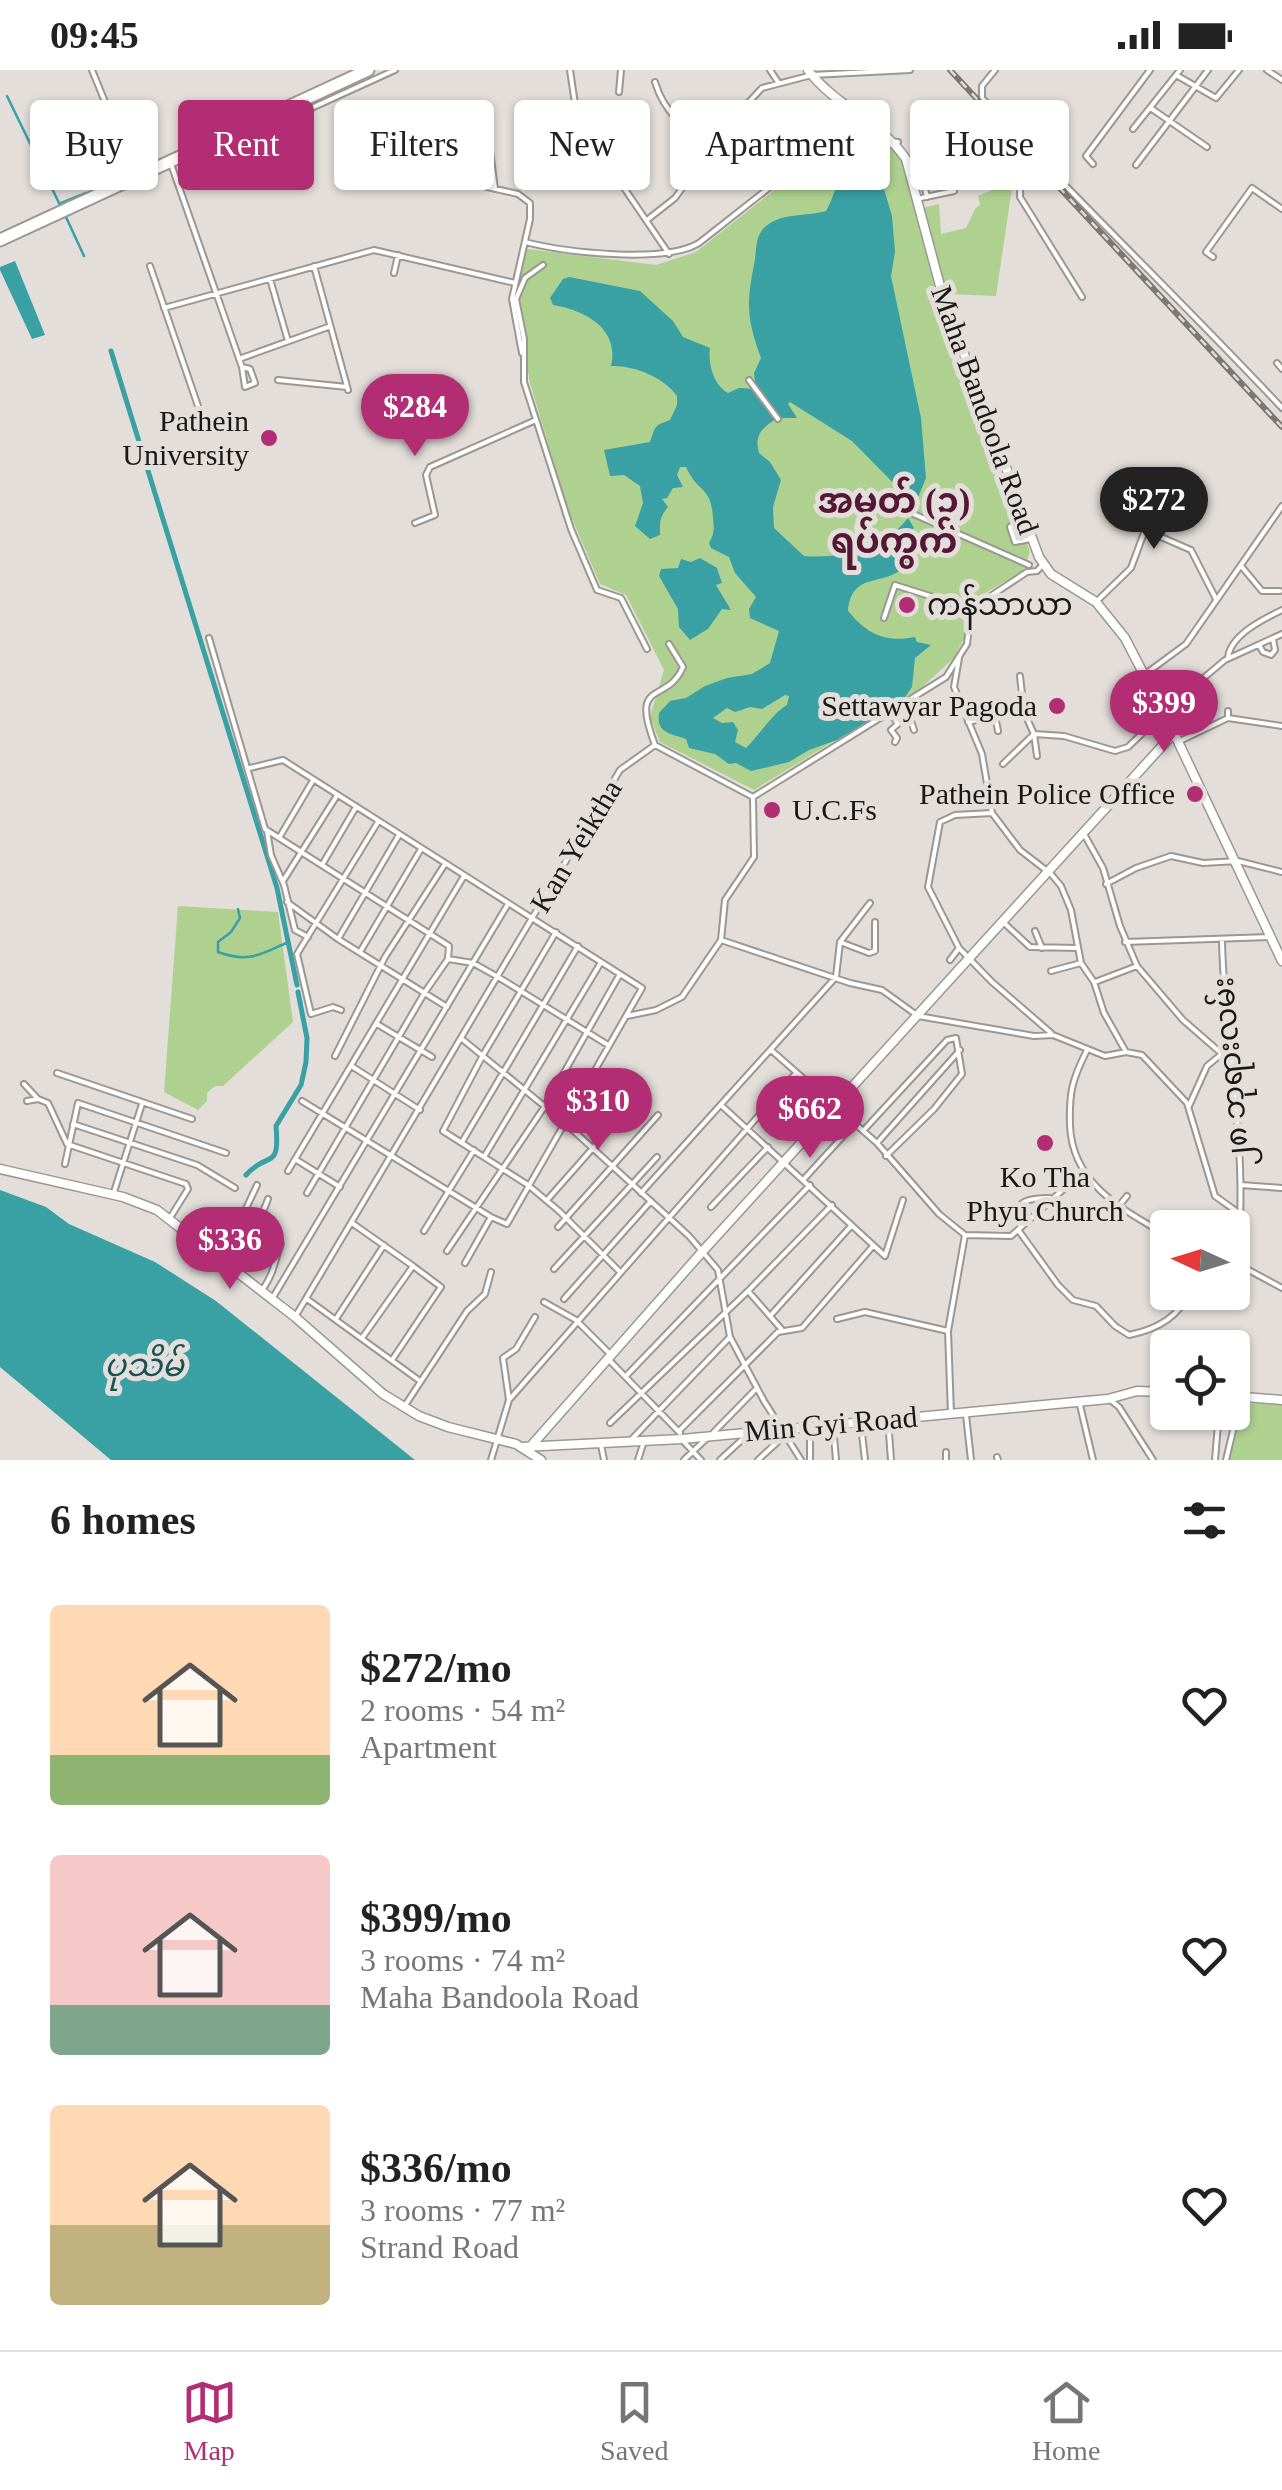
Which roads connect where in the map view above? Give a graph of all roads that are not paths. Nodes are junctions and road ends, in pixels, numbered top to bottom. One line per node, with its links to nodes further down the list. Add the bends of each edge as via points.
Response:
1 (92, 70): 20 (street)
2 (368, 70): 31 (highway)
3 (395, 70): 22 (street)
4 (570, 70): 43 (street, via 582,126)
5 (621, 70): 19 (street)
6 (770, 70): 17 (street)
7 (910, 70): 13 (street)
8 (995, 70): 68 (street, via 982,86 982,98)
9 (1150, 70): 30 (street, via 1086,156)
10 (1208, 70): 18 (street)
11 (1239, 70): 18 (street, via 1219,97)
12 (1268, 70): 15 (street)
13 (813, 73): 17 (street); 27 (main road, Maha Bandoola Road)
14 (1178, 73): 18 (street); 23 (street)
15 (1282, 80)
16 (655, 82): 24 (street)
17 (778, 82): 21 (street)
18 (1196, 87): 25 (street)
19 (619, 92)
20 (104, 100)
21 (752, 100)
22 (314, 107)
23 (1152, 109): 25 (street); 26 (street)
24 (670, 112)
25 (1172, 120): 28 (street); 32 (street)
26 (1133, 128)
27 (895, 141): 29 (main road, Maha Bandoola Road); 46 (street, via 860,138 822,146 698,243); 73 (main road, Maha Bandoola Road)
28 (1208, 147)
29 (910, 158)
30 (1093, 164)
31 (172, 166): 33 (highway); 55 (street)
32 (1136, 166)
33 (158, 170)
34 (494, 181): 35 (street)
35 (495, 189): 45 (street, via 530,203)
36 (108, 190): 44 (highway)
37 (681, 190): 43 (street)
38 (922, 190): 41 (main road, Maha Bandoola Road)
39 (954, 190): 41 (street)
40 (1020, 190): 56 (street)
41 (924, 197): 76 (main road, Maha Bandoola Road, via 946,294)
42 (1282, 209): 48 (street, via 1252,188 1206,252)
43 (647, 220): 46 (street)
44 (0, 240)
45 (524, 242): 46 (street); 54 (street)
46 (669, 254)
47 (398, 255): 51 (street, via 364,251); 52 (street); 54 (street)
48 (1213, 256)
49 (543, 265): 61 (street, via 525,278 516,298)
50 (150, 266): 57 (street)
51 (314, 266): 53 (street); 58 (street)
52 (394, 273)
53 (270, 278): 55 (street); 59 (street)
54 (515, 282): 61 (street)
55 (216, 294): 57 (street); 60 (street)
56 (1082, 297)
57 (164, 308): 67 (street)
58 (330, 326): 59 (street); 65 (street, via 348,388)
59 (288, 341): 60 (street)
60 (239, 359): 63 (street)
61 (523, 363): 70 (street)
62 (1276, 364): 64 (street)
63 (242, 367)
64 (1282, 369)
65 (278, 380)
66 (749, 380): 69 (street)
67 (198, 406)
68 (1282, 408)
69 (778, 419)
70 (536, 420): 74 (street, via 430,468 435,515); 91 (street, via 598,590 620,598)
71 (1282, 506): 77 (street)
72 (909, 512): 78 (street)
73 (1023, 516): 75 (main road, Maha Bandoola Road); 75 (street, via 1010,527 1011,535 1015,542)
74 (415, 523)
75 (1031, 539): 76 (main road, Maha Bandoola Road)
76 (1042, 560): 78 (street); 78 (street, via 1037,571); 80 (main road, Maha Bandoola Road, via 1052,574)
77 (1240, 565): 79 (street, via 1262,591); 81 (street)
78 (1028, 569): 82 (street)
79 (1280, 591)
80 (1098, 600): 81 (street, via 1131,568 1145,530 1190,550); 95 (main road, Maha Bandoola Road)
81 (1216, 600): 89 (street)
82 (971, 608): 84 (street, via 894,585); 94 (street, via 967,644)
83 (1282, 610): 93 (street, via 1238,639)
84 (884, 618)
85 (1282, 634): 87 (street)
86 (209, 638): 112 (street, via 224,706)
87 (1273, 638): 90 (street); 90 (street, via 1271,655)
88 (669, 644): 109 (street, via 684,667 648,702 644,716)
89 (1186, 644): 92 (street); 95 (street)
90 (1259, 645): 93 (street)
91 (647, 648)
92 (1191, 649)
93 (1228, 659): 100 (street)
94 (954, 673): 97 (street); 102 (street)
95 (1146, 673): 100 (main road, Maha Bandoola Road)
96 (1020, 676): 98 (street)
97 (905, 704): 99 (street); 104 (street)
98 (1024, 712): 101 (street); 106 (street)
99 (890, 713): 108 (street); 115 (street)
100 (1165, 713): 106 (street, via 1128,748 1115,751); 107 (main road, Maha Bandoola Road)
101 (995, 716): 102 (street); 105 (street)
102 (968, 722): 117 (street, via 982,754)
103 (1282, 726): 107 (street, via 1228,715)
104 (914, 730)
105 (998, 730)
106 (1034, 734): 110 (street); 111 (street)
107 (1178, 735): 120 (main road); 125 (main road, Maha Bandoola Road)
108 (898, 739)
109 (654, 746): 115 (street); 140 (street, Kan Yeiktha, via 620,770)
110 (1037, 756)
111 (1003, 764)
112 (250, 768): 113 (street, via 280,759); 119 (street, via 248,788)
113 (314, 780): 114 (street); 122 (street)
114 (337, 795): 116 (street); 124 (street)
115 (753, 797): 152 (street, via 754,857 725,900)
116 (356, 807): 118 (street); 127 (street)
117 (992, 813): 128 (street, via 1020,850); 158 (street, via 955,815 937,828 928,887)
118 (378, 822): 121 (street); 131 (street)
119 (268, 831): 122 (street); 133 (street)
120 (1082, 831): 128 (main road); 132 (street)
121 (399, 834): 123 (street); 135 (street)
122 (279, 838): 124 (street)
123 (421, 849): 126 (street); 139 (street)
124 (301, 852): 127 (street); 133 (street)
125 (1236, 861): 129 (street); 132 (street, via 1171,856); 149 (main road, Maha Bandoola Road)
126 (445, 864): 130 (street); 142 (street)
127 (322, 866): 131 (street)
128 (1048, 871): 141 (main road); 160 (street, via 1062,886)
129 (1282, 872)
130 (464, 876): 137 (street); 148 (street)
131 (343, 879): 135 (street); 144 (street)
132 (1106, 884): 156 (street)
133 (283, 886): 134 (street); 136 (street)
134 (274, 891)
135 (364, 893): 139 (street); 151 (street)
136 (288, 902): 144 (street); 150 (street, via 295,930)
137 (509, 902): 140 (street); 168 (street)
138 (870, 903): 155 (street)
139 (386, 907): 142 (street); 161 (street)
140 (534, 917): 147 (street); 174 (street, Kan Yeiktha)
141 (1002, 921): 159 (street, via 1030,947); 165 (main road)
142 (408, 922): 148 (street); 169 (street)
143 (875, 922): 155 (street, via 875,952)
144 (316, 923): 150 (street); 151 (street)
145 (1282, 929): 149 (main road)
146 (1034, 931): 159 (street)
147 (556, 932): 157 (street); 178 (street)
148 (430, 934): 164 (street, via 450,946); 175 (street)
149 (1270, 936): 154 (street); 163 (main road, Maha Bandoola Road)
150 (308, 937): 182 (street, via 297,954 310,1012)
151 (338, 939): 161 (street)
152 (721, 940): 176 (street); 184 (street, via 682,997)
153 (1138, 940): 154 (street); 156 (street); 162 (street)
154 (1222, 941): 201 (street, ၂၈ ဘုရားလမ်း)
155 (840, 942): 176 (street)
156 (1126, 942): 162 (street)
157 (578, 946): 167 (street); 180 (street)
158 (959, 948): 165 (street); 166 (street)
159 (1042, 948): 160 (street)
160 (1077, 948): 170 (street)
161 (360, 952): 169 (street)
162 (1131, 952): 171 (street)
163 (1282, 958)
164 (448, 959): 168 (street); 179 (street)
165 (968, 959): 183 (main road); 188 (street)
166 (950, 960)
167 (601, 962): 173 (street); 185 (street)
168 (473, 963): 174 (street); 181 (street)
169 (382, 964): 175 (street); 199 (street)
170 (1081, 964): 172 (street); 177 (street)
171 (1138, 966): 177 (street); 197 (street, via 1183,1020)
172 (1052, 971)
173 (620, 974): 184 (street, via 642,988); 187 (street)
174 (498, 977): 178 (street); 190 (street, Kan Yeiktha)
175 (404, 978): 179 (street); 186 (street)
176 (836, 978): 183 (street, via 882,990); 192 (street)
177 (1094, 982): 196 (street)
178 (522, 990): 180 (street); 198 (street)
179 (425, 992): 181 (street); 189 (street)
180 (544, 1004): 185 (street); 204 (street)
181 (447, 1007): 195 (street)
182 (341, 1010)
183 (918, 1016): 188 (street); 218 (main road)
184 (625, 1017): 191 (street)
185 (568, 1018): 187 (street); 208 (street)
186 (377, 1024): 189 (street); 202 (street)
187 (587, 1032): 191 (street); 217 (street)
188 (1054, 1035): 194 (street)
189 (400, 1038): 195 (street); 206 (street)
190 (462, 1039): 198 (street); 220 (street, Kan Yeiktha)
191 (608, 1045): 224 (street)
192 (771, 1050): 205 (street); 216 (street)
193 (960, 1050): 230 (street, via 956,1038 947,1040); 234 (street); 242 (street, via 962,1074)
194 (1087, 1050): 196 (street); 253 (street, via 1070,1093 1071,1145)
195 (422, 1052): 200 (street); 211 (street)
196 (1126, 1052): 219 (street, via 1142,1055)
197 (1224, 1052): 201 (street); 219 (street, via 1207,1066)
198 (482, 1055): 204 (street); 233 (street, via 443,1130)
199 (335, 1056)
200 (432, 1057)
201 (1229, 1060): 261 (street, ၂၈ ဘုရားလမ်း)
202 (351, 1066): 206 (street); 221 (street)
203 (57, 1073): 215 (street)
204 (504, 1073): 208 (street); 233 (street)
205 (796, 1073): 210 (street); 229 (street)
206 (374, 1080): 211 (street); 228 (street)
207 (24, 1084): 212 (street)
208 (524, 1089): 217 (street); 243 (street)
209 (644, 1090): 237 (street)
210 (817, 1090): 218 (street); 231 (street)
211 (397, 1094): 220 (street); 232 (street)
212 (38, 1099): 213 (street); 235 (street, via 48,1103)
213 (27, 1101)
214 (302, 1101): 221 (street)
215 (142, 1103): 223 (street); 225 (street)
216 (721, 1105): 229 (street); 268 (street)
217 (545, 1106): 224 (street); 250 (street)
218 (835, 1106): 226 (street); 247 (main road)
219 (1189, 1106): 280 (street, via 1216,1196)
220 (420, 1110): 241 (street, Kan Yeiktha)
221 (323, 1114): 228 (street); 245 (street)
222 (658, 1114): 249 (street)
223 (192, 1118)
224 (565, 1122): 237 (street); 257 (street)
225 (136, 1123): 227 (street, via 78,1103); 236 (street); 240 (street)
226 (855, 1123): 230 (street); 256 (street)
227 (72, 1124): 235 (street); 236 (street)
228 (346, 1127): 232 (street); 254 (street)
229 (746, 1127): 238 (street); 282 (street)
230 (863, 1131): 234 (street)
231 (778, 1136)
232 (369, 1141): 241 (street); 263 (street)
233 (462, 1142): 239 (street)
234 (877, 1143): 242 (street)
235 (68, 1144): 246 (street); 248 (street)
236 (129, 1145): 246 (street); 264 (street, via 197,1165)
237 (592, 1147): 249 (street); 272 (street)
238 (768, 1147): 247 (street); 278 (street)
239 (474, 1150): 243 (street); 266 (street)
240 (226, 1154)
241 (392, 1156): 266 (street); 288 (street, Kan Yeiktha)
242 (886, 1156): 294 (street)
243 (484, 1157): 250 (street)
244 (657, 1158): 258 (street)
245 (295, 1160): 252 (street); 254 (street)
246 (123, 1162): 269 (street); 285 (street, via 188,1186)
247 (786, 1162): 256 (street); 299 (main road)
248 (65, 1164)
249 (610, 1165): 258 (street); 284 (street)
250 (503, 1167): 257 (street); 279 (street)
251 (0, 1168): 269 (main road)
252 (288, 1171)
253 (1084, 1171): 259 (street); 275 (street)
254 (318, 1174): 263 (street); 267 (street)
255 (1103, 1178): 259 (street)
256 (804, 1179): 262 (street)
257 (528, 1184): 272 (street); 283 (street, via 509,1222)
258 (631, 1184): 268 (street); 295 (street)
259 (1096, 1184): 277 (street)
260 (256, 1185): 287 (street, via 243,1216)
261 (1241, 1185): 265 (street); 281 (street, ၂၈ ဘုရားလမ်း)
262 (810, 1186): 276 (street); 307 (street)
263 (340, 1187): 312 (street)
264 (235, 1188)
265 (1282, 1188)
266 (448, 1191): 279 (street); 292 (street)
267 (306, 1193)
268 (641, 1193): 274 (street)
269 (113, 1195): 285 (main road)
270 (1127, 1196): 277 (street)
271 (268, 1199): 287 (street)
272 (547, 1200): 284 (street)
273 (903, 1200): 297 (street, via 888,1253)
274 (650, 1201): 282 (street); 300 (street)
275 (1053, 1202): 286 (street, via 1025,1200); 293 (street)
276 (832, 1205): 289 (street); 309 (street)
277 (1118, 1206): 290 (street)
278 (710, 1207)
279 (476, 1208): 283 (street); 298 (street)
280 (1235, 1210)
281 (1240, 1210)
282 (668, 1216): 299 (street); 306 (street)
283 (491, 1217): 301 (street)
284 (566, 1217): 291 (street); 295 (street)
285 (170, 1218): 310 (main road)
286 (1010, 1220)
287 (259, 1222): 310 (street, via 281,1240)
288 (352, 1222): 296 (street); 311 (street, Kan Yeiktha)
289 (852, 1225): 297 (street); 317 (street)
290 (1150, 1225)
291 (558, 1226)
292 (424, 1231)
293 (1019, 1231): 294 (street); 316 (street, via 1073,1300 1096,1306 1128,1335 1149,1331)
294 (965, 1235): 324 (street)
295 (584, 1236): 300 (street); 303 (street)
296 (384, 1245): 302 (street); 320 (street)
297 (873, 1246): 323 (street, via 802,1328)
298 (448, 1252)
299 (702, 1252): 307 (street); 327 (main road)
300 (603, 1255): 306 (street); 313 (street)
301 (465, 1264)
302 (413, 1266): 326 (street); 328 (street, via 442,1287)
303 (554, 1268)
304 (1250, 1270): 308 (street)
305 (491, 1272): 331 (street, via 481,1301)
306 (619, 1272): 322 (street)
307 (720, 1278): 315 (street); 330 (street)
308 (1282, 1288)
309 (748, 1291): 315 (street); 317 (street)
310 (261, 1293): 312 (main road)
311 (307, 1299): 318 (street, Kan Yeiktha); 320 (street)
312 (272, 1300): 318 (main road)
313 (564, 1300)
314 (544, 1302): 322 (street)
315 (725, 1310): 325 (street); 334 (street)
316 (1177, 1310)
317 (771, 1315): 323 (street)
318 (295, 1318): 340 (main road)
319 (535, 1318): 337 (street, via 503,1358)
320 (336, 1319): 326 (street)
321 (837, 1319): 324 (street, via 865,1312)
322 (576, 1320): 327 (street); 337 (street)
323 (783, 1331): 329 (street)
324 (948, 1331): 343 (street)
325 (730, 1337): 329 (street); 341 (street)
326 (362, 1338): 328 (street)
327 (609, 1356): 330 (street); 359 (main road)
328 (392, 1360): 331 (street)
329 (744, 1363): 332 (street); 354 (street)
330 (626, 1376): 334 (street)
331 (420, 1381): 340 (street)
332 (757, 1388): 352 (street); 353 (street)
333 (1150, 1391): 336 (main road, Min Gyi Road)
334 (640, 1394): 341 (street); 346 (street)
335 (1250, 1398): 338 (main road)
336 (1108, 1399): 339 (main road, Min Gyi Road); 379 (street)
337 (509, 1400): 355 (street)
338 (1282, 1400)
339 (1079, 1401): 342 (main road, Min Gyi Road); 378 (street)
340 (404, 1407): 355 (main road)
341 (658, 1412): 354 (street); 356 (street)
342 (965, 1412): 343 (main road, Min Gyi Road); 377 (street)
343 (951, 1414): 344 (main road, Min Gyi Road)
344 (888, 1420): 345 (main road, Min Gyi Road); 375 (street)
345 (861, 1422): 348 (main road, Min Gyi Road); 374 (street)
346 (610, 1423)
347 (810, 1424): 348 (main road, Min Gyi Road); 352 (main road, Min Gyi Road); 372 (street)
348 (833, 1425): 373 (street)
349 (752, 1430): 352 (main road, Min Gyi Road); 353 (main road, Min Gyi Road); 370 (street)
350 (1218, 1430): 380 (street)
351 (1231, 1430): 381 (street)
352 (782, 1432): 362 (street); 371 (street)
353 (710, 1434): 354 (main road, Min Gyi Road); 360 (street)
354 (680, 1435): 357 (main road, Min Gyi Road); 360 (street)
355 (498, 1439): 359 (main road); 363 (street)
356 (630, 1440): 357 (main road, Min Gyi Road); 358 (main road, Min Gyi Road)
357 (644, 1440): 367 (street)
358 (600, 1444): 359 (main road, Min Gyi Road); 366 (street)
359 (526, 1446): 364 (street); 365 (main road)
360 (693, 1451): 368 (street); 369 (street)
361 (946, 1452): 376 (street)
362 (800, 1459)
363 (490, 1460)
364 (516, 1460)
365 (541, 1460)
366 (604, 1460)
367 (638, 1460)
368 (684, 1460)
369 (701, 1460)
370 (720, 1460)
371 (758, 1460)
372 (810, 1460)
373 (836, 1460)
374 (865, 1460)
375 (892, 1460)
376 (946, 1460)
377 (971, 1460)
378 (1093, 1460)
379 (1153, 1460)
380 (1216, 1460)
381 (1226, 1460)

